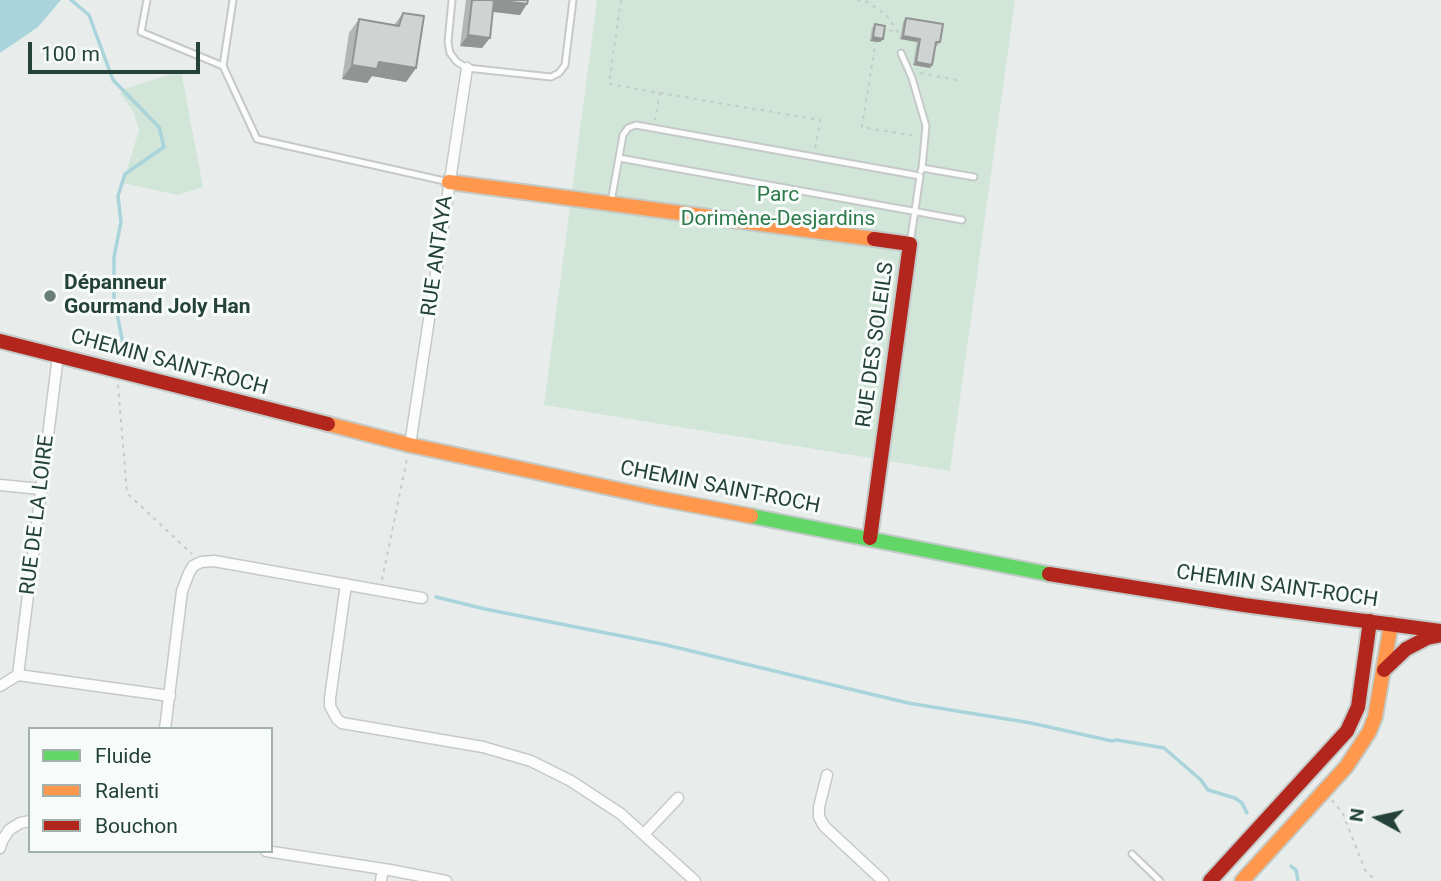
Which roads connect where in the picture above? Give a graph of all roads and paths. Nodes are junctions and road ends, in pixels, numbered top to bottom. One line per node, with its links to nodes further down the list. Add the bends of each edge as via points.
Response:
1 (147, 0): 8 (lane, via 141,32)
2 (233, 0): 8 (lane)
3 (452, 0): 9 (lane, via 450,53)
4 (573, 0): 9 (lane, via 565,65 559,74 551,77)
5 (621, 0): 12 (path, via 609,85)
6 (857, 0): 14 (path, via 887,16 898,33 878,29 862,127)
7 (901, 53): 10 (lane)
8 (223, 66): 20 (lane, via 257,139)
9 (467, 68): 20 (street, RUE ANTAYA)
10 (909, 71): 11 (path); 14 (lane)
11 (961, 81)
12 (660, 93): 13 (path); 15 (path, via 820,120)
13 (654, 128): 15 (lane); 16 (lane, via 628,128)
14 (926, 138): 17 (lane)
15 (814, 157): 18 (lane)
16 (619, 158): 21 (lane); 22 (lane)
17 (922, 167): 18 (lane); 19 (lane)
18 (920, 176): 22 (lane)
19 (974, 177)
20 (449, 182): 21 (street, RUE DES SOLEILS); 28 (street, RUE ANTAYA)
21 (611, 201): 24 (street, RUE DES SOLEILS)
22 (914, 211): 23 (lane); 24 (lane)
23 (962, 220)
24 (910, 244): 31 (street, RUE DES SOLEILS)
25 (0, 341): 26 (street, CHEMIN SAINT-ROCH)
26 (58, 356): 27 (street, CHEMIN SAINT-ROCH); 30 (street, RUE DE LA LOIRE)
27 (117, 370): 28 (street, CHEMIN SAINT-ROCH); 32 (path, via 127,493)
28 (410, 444): 31 (street, CHEMIN SAINT-ROCH); 34 (path)
29 (0, 485): 30 (street)
30 (41, 489): 40 (street, RUE DE LA LOIRE)
31 (870, 538): 36 (street, CHEMIN SAINT-ROCH, via 1021,570)
32 (201, 562): 33 (street); 42 (street, via 193,566 182,591)
33 (346, 584): 34 (street); 49 (street, via 330,698 337,719 456,741 531,761 587,790)
34 (380, 590): 35 (street)
35 (422, 598)
36 (1370, 621): 37 (street, CHEMIN SAINT-ROCH); 48 (street, via 1351,724)
37 (1391, 624): 38 (street, CHEMIN SAINT-ROCH); 39 (street)
38 (1441, 633): 39 (street, via 1406,649)
39 (1383, 671): 45 (street, via 1369,732)
40 (18, 675): 41 (street); 42 (street)
41 (0, 686)
42 (170, 696): 43 (street)
43 (165, 727)
44 (827, 775): 58 (street, via 819,817)
45 (1324, 791): 50 (street); 62 (path, via 1343,814 1365,870)
46 (678, 799): 49 (street)
47 (28, 821): 51 (street, via 9,830)
48 (1257, 831): 50 (street); 60 (street)
49 (643, 834): 57 (street)
50 (1275, 845): 61 (street)
51 (0, 848)
52 (273, 852): 54 (street)
53 (1132, 854): 59 (lane)
54 (383, 869): 55 (street); 56 (street)
55 (381, 881)
56 (446, 881)
57 (695, 881)
58 (883, 881)
59 (1160, 881)
60 (1210, 881)
61 (1242, 881)
62 (1376, 881)

